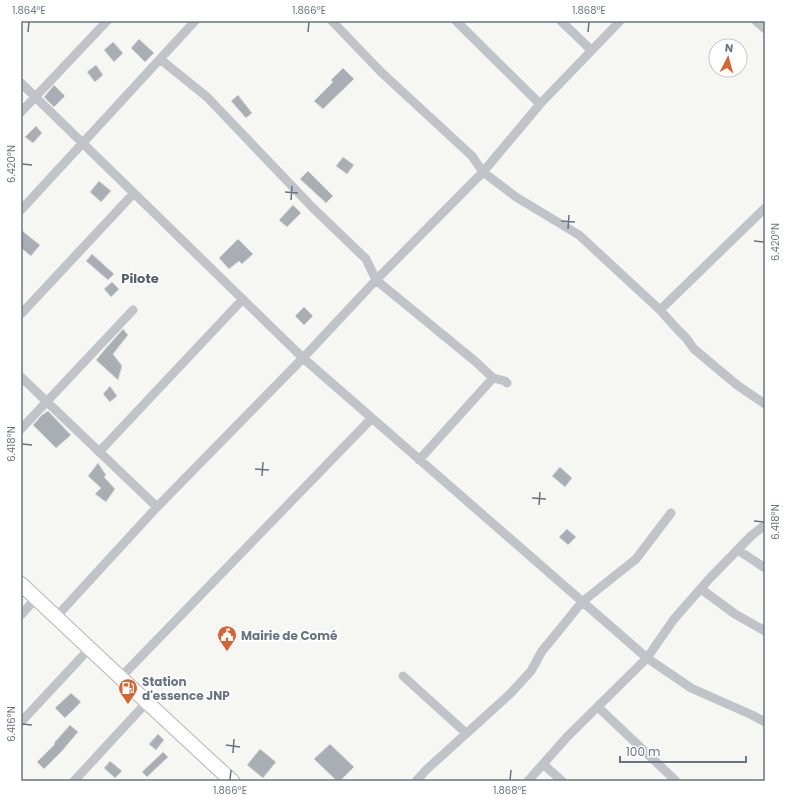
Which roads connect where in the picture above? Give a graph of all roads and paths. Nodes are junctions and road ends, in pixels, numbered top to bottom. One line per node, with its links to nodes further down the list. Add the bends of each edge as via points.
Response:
1 (107, 21): 12 (street)
2 (195, 21): 10 (street)
3 (332, 21): 16 (street, via 381,72 472,156)
4 (456, 21): 13 (street)
5 (561, 21): 9 (street)
6 (620, 21): 9 (street)
7 (756, 21): 8 (street)
8 (765, 29)
9 (591, 50): 13 (street)
10 (160, 59): 15 (street); 20 (street, via 208,97 312,207 366,259)
11 (21, 83): 12 (street)
12 (35, 97): 14 (street); 15 (street)
13 (540, 104): 16 (street)
14 (21, 112)
15 (83, 143): 17 (street); 19 (street)
16 (483, 172): 20 (street); 23 (street, via 516,198 579,235)
17 (134, 193): 21 (street); 24 (street)
18 (765, 208): 23 (street)
19 (21, 210)
20 (376, 280): 25 (street); 27 (street)
21 (243, 299): 25 (street); 33 (street)
22 (133, 310): 29 (street)
23 (660, 310): 30 (street, via 694,349 737,385)
24 (21, 314)
25 (303, 358): 31 (street); 35 (street)
26 (21, 377): 29 (street)
27 (493, 378): 28 (street); 34 (street)
28 (507, 383)
29 (47, 401): 32 (street); 33 (street)
30 (765, 404)
31 (372, 418): 34 (street); 50 (street)
32 (21, 429)
33 (100, 452): 35 (street)
34 (419, 460): 43 (street)
35 (157, 507): 45 (street)
36 (671, 513): 43 (street, via 636,559)
37 (765, 525): 38 (street)
38 (738, 550): 39 (street); 41 (street)
39 (765, 568)
40 (21, 584): 42 (main road)
41 (701, 588): 46 (street, via 735,614); 48 (street, via 674,619)
42 (36, 598): 44 (street); 45 (main road)
43 (582, 602): 48 (street); 55 (street, via 511,693)
44 (21, 615)
45 (56, 617): 47 (main road)
46 (765, 632)
47 (90, 648): 50 (main road); 53 (street)
48 (647, 658): 52 (street); 54 (street, via 691,688)
49 (403, 676): 55 (street)
50 (121, 677): 51 (main road)
51 (146, 702): 57 (street); 58 (main road)
52 (598, 707): 56 (street); 62 (street)
53 (21, 722)
54 (765, 722)
55 (466, 733): 59 (street)
56 (543, 764): 60 (street); 61 (street)
57 (74, 781)
58 (232, 781)
59 (416, 781)
60 (528, 781)
61 (562, 781)
62 (676, 781)

